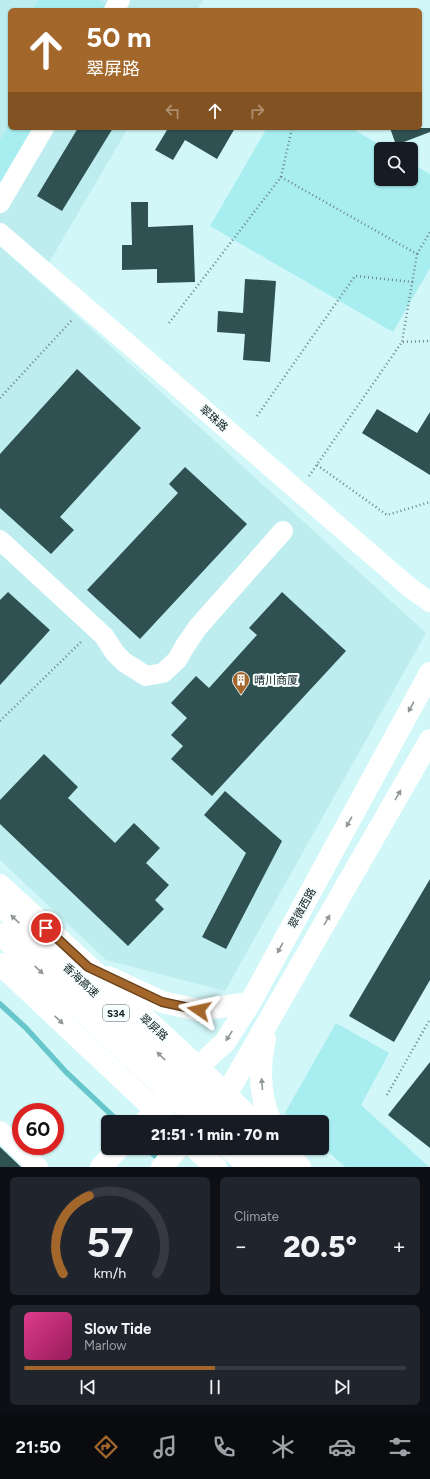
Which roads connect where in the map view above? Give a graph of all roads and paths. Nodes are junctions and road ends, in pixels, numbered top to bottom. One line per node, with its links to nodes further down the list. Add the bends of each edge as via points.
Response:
1 (43, 130): 4 (street)
2 (292, 130): 3 (path)
3 (281, 177): 7 (path); 10 (path)
4 (0, 203)
5 (430, 232): 7 (path)
6 (0, 233): 16 (street, 翠珠路)
7 (417, 254): 8 (path)
8 (412, 282): 12 (path); 14 (path, via 355,276)
9 (73, 320): 13 (path)
10 (168, 322)
11 (430, 341): 12 (path)
12 (402, 342): 15 (path)
13 (0, 398)
14 (257, 416)
15 (317, 465): 16 (path); 17 (path, via 387,515)
16 (298, 491): 20 (street, 翠珠路, via 409,587)
17 (430, 502)
18 (283, 531): 21 (street, via 198,627 177,660 163,673 146,676 124,662)
19 (0, 540): 21 (street)
20 (430, 602)
21 (95, 628): 23 (path)
22 (430, 673): 30 (main road, 翠微西路, one-way to 30)
23 (0, 721)
24 (430, 740): 31 (main road, one-way to 24)
25 (0, 885): 29 (main road, 翠屏路)
26 (0, 905): 41 (main road, 香海高速 / S34, one-way to 26)
27 (0, 934): 34 (main road, one-way to 34)
28 (0, 964): 38 (main road, one-way to 38)
29 (88, 967): 30 (main road, via 162,1002 199,1010); 33 (main road, 翠屏路)
30 (250, 1003): 33 (main road, 翠微西路, one-way to 33, via 224,1042)
31 (273, 1015): 35 (main road); 43 (main road, one-way to 31, via 263,1095 261,1068 266,1034)
32 (430, 1018): 36 (path)
33 (198, 1067): 34 (main road, 翠微西路); 35 (main road, 翠屏路)
34 (172, 1094): 37 (main road, 翠微西路); 39 (main road)
35 (226, 1095): 40 (main road); 42 (main road, 翠屏路)
36 (387, 1095)
37 (152, 1115)
38 (161, 1115)
39 (194, 1115)
40 (207, 1115)
41 (223, 1115)
42 (247, 1115)
43 (269, 1115)
44 (0, 1131): 48 (street)
45 (112, 1155): 49 (main road)
46 (203, 1155): 50 (main road)
47 (236, 1155): 51 (main road)
48 (38, 1167)
49 (101, 1167)
50 (216, 1167)
51 (249, 1167)

